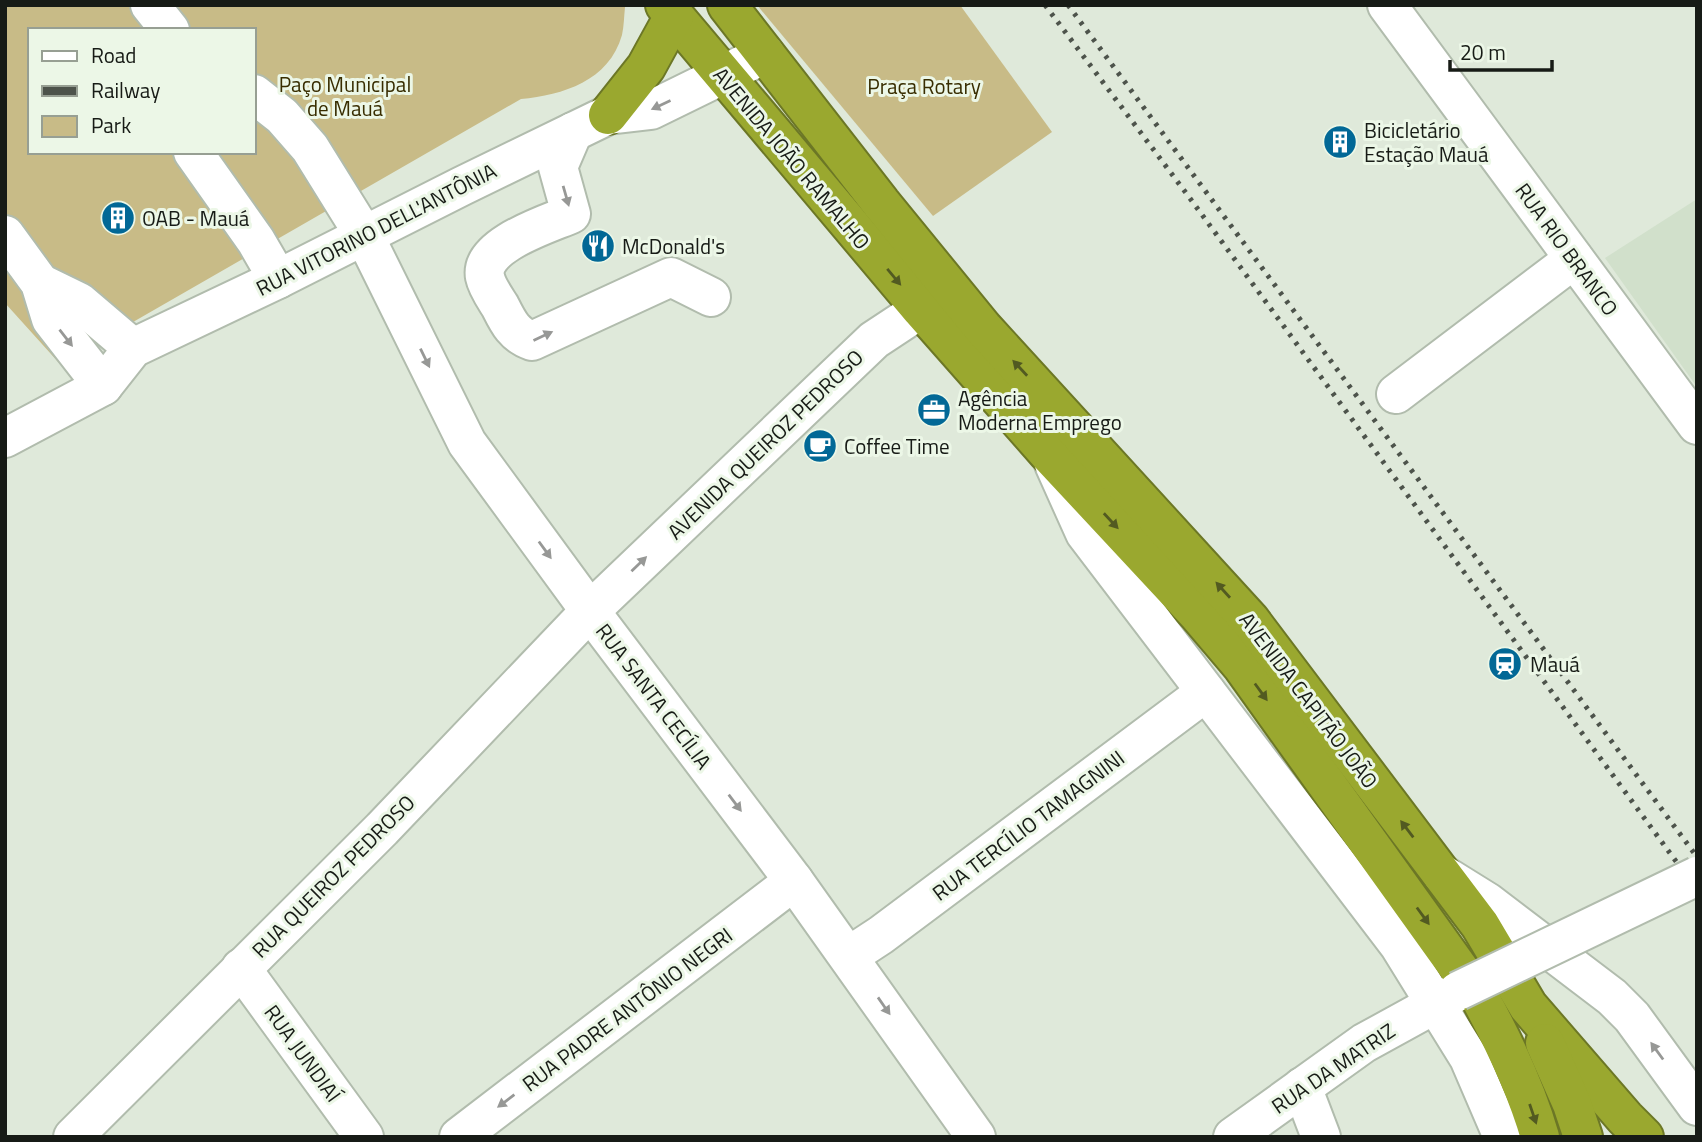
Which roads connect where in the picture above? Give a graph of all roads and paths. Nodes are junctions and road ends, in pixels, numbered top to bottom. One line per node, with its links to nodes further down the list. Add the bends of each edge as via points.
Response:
1 (150, 5): 5 (street)
2 (727, 5): 6 (highway, AVENIDA JOÃO RAMALHO)
3 (1387, 5): 14 (street, RUA RIO BRANCO)
4 (674, 9): 7 (highway, AVENIDA JOÃO RAMALHO); 9 (highway, via 646,67)
5 (168, 28)
6 (765, 54): 7 (street, RUA VITORINO DELL'ANTÔNIA); 18 (highway, AVENIDA JOÃO RAMALHO, via 871,190)
7 (722, 76): 9 (street, RUA VITORINO DELL'ANTÔNIA, one-way to 9, via 651,110); 18 (highway, AVENIDA JOÃO RAMALHO, one-way to 18)
8 (256, 96): 12 (street, RUA SANTA CECÍLIA, via 310,148)
9 (608, 115): 10 (street, RUA VITORINO DELL'ANTÔNIA)
10 (573, 132): 12 (street, RUA VITORINO DELL'ANTÔNIA); 17 (street, one-way to 17, via 558,167 571,214 505,244 485,265 485,278 511,328 531,341 671,277)
11 (194, 154): 15 (street)
12 (364, 235): 15 (street, RUA VITORINO DELL'ANTÔNIA); 25 (street, RUA SANTA CECÍLIA, one-way to 25, via 467,443)
13 (5, 236): 16 (street)
14 (1574, 259): 21 (street); 22 (street, RUA RIO BRANCO)
15 (278, 279): 19 (street, RUA VITORINO DELL'ANTÔNIA)
16 (40, 284): 19 (street, via 79,302); 20 (street, one-way to 20, via 51,319)
17 (711, 297)
18 (934, 297): 24 (highway, AVENIDA CAPITÃO JOÃO); 25 (street, AVENIDA QUEIROZ PEDROSO, one-way to 18, via 874,340); 27 (highway, AVENIDA CAPITÃO JOÃO, one-way to 18, via 1250,620 983,328)
19 (134, 348): 20 (street, RUA VITORINO DELL'ANTÔNIA)
20 (103, 386): 23 (street, RUA VITORINO DELL'ANTÔNIA)
21 (1396, 394)
22 (1697, 425)
23 (5, 438)
24 (1048, 453): 26 (street, via 1086,533); 43 (highway, AVENIDA CAPITÃO JOÃO, one-way to 43, via 1242,666 1450,954 1506,1046)
25 (590, 611): 29 (street, RUA SANTA CECÍLIA, one-way to 29); 31 (street, RUA QUEIROZ PEDROSO, via 382,829)
26 (1206, 692): 30 (street, RUA TERCÍLIO TAMAGNINI); 32 (street, via 1399,945)
27 (1439, 872): 33 (highway, AVENIDA CAPITÃO JOÃO, via 1480,925); 35 (street, one-way to 27, via 1612,997 1487,902)
28 (1697, 876): 32 (street, RUA DA MATRIZ, bridge)
29 (794, 881): 30 (street, RUA SANTA CECÍLIA); 39 (street, RUA PADRE ANTÔNIO NEGRI, one-way to 39)
30 (849, 957): 36 (street, RUA SANTA CECÍLIA, one-way to 36)
31 (241, 968): 37 (street, RUA QUEIROZ PEDROSO); 38 (street, RUA JUNDIAÍ)
32 (1447, 997): 34 (street, RUA DA MATRIZ, via 1364,1043); 42 (street)
33 (1528, 1006): 44 (highway); 45 (highway, AVENIDA CAPITÃO JOÃO)
34 (1302, 1087): 40 (street, RUA DA MATRIZ); 41 (street)
35 (1697, 1106)
36 (972, 1135)
37 (72, 1137)
38 (364, 1137)
39 (459, 1137)
40 (1233, 1137)
41 (1321, 1137)
42 (1503, 1137)
43 (1540, 1137)
44 (1583, 1137)
45 (1644, 1137)

